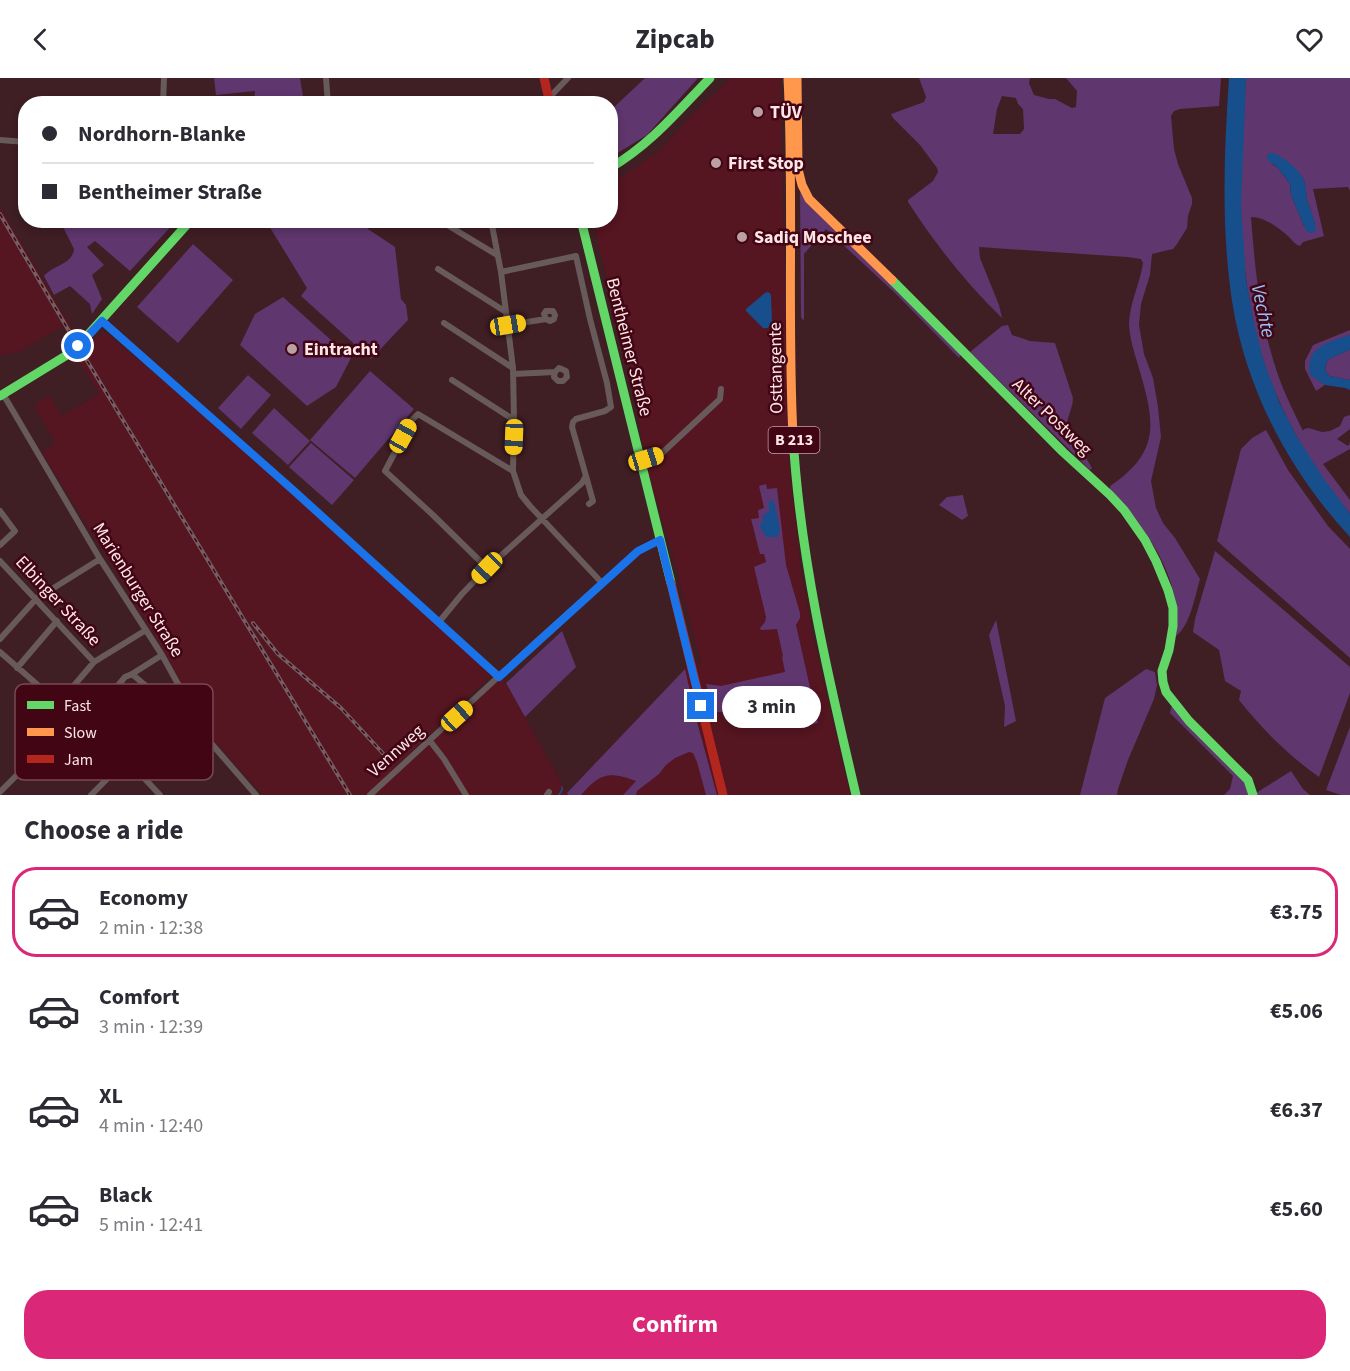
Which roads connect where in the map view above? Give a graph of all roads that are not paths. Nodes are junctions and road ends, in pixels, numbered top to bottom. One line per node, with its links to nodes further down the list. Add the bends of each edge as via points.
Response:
1 (162, 78): 8 (street)
2 (326, 78): 9 (street)
3 (544, 78): 10 (street)
4 (568, 78): 11 (street)
5 (710, 78): 14 (street, via 653,139)
6 (788, 78): 74 (street, Osttangente / B 213, via 792,399 800,513 819,635)
7 (797, 78): 75 (street, Alter Postweg, via 798,170 809,199 1124,510 1156,561 1173,608 1169,650 1162,671 1166,692 1248,780)
8 (163, 96)
9 (327, 96)
10 (546, 96)
11 (552, 96)
12 (0, 140): 13 (street)
13 (18, 141)
14 (618, 164)
15 (184, 228): 24 (street)
16 (452, 228): 19 (street)
17 (493, 228): 19 (street)
18 (583, 228): 33 (street, Bentheimer Straße)
19 (497, 255): 21 (street)
20 (438, 269): 22 (street)
21 (501, 272): 22 (street); 35 (street, via 576,256 611,404 605,411 573,422)
22 (506, 312): 26 (street)
23 (546, 319): 26 (street)
24 (102, 321): 31 (street, via 67,355); 47 (street)
25 (444, 323): 27 (street)
26 (508, 325): 27 (street)
27 (513, 371): 28 (street); 32 (street)
28 (555, 372)
29 (452, 380): 32 (street)
30 (721, 389): 33 (street, via 720,399 661,454)
31 (1, 395): 41 (street, Marienburger Straße)
32 (514, 420): 34 (street)
33 (640, 461): 39 (street, Bentheimer Straße)
34 (513, 471): 38 (street, via 521,495); 43 (street, via 418,414 385,471)
35 (586, 476): 36 (street); 38 (street)
36 (590, 504)
37 (0, 511): 40 (street, Elbinger Straße, via 15,531)
38 (542, 518): 43 (street); 44 (street)
39 (660, 540): 44 (street, Vennweg, via 638,551); 73 (street, Bentheimer Straße)
40 (0, 544)
41 (99, 559): 45 (street); 48 (street, Marienburger Straße)
42 (0, 561): 45 (street, Elbinger Straße)
43 (487, 568): 47 (street)
44 (602, 584): 55 (street, Vennweg)
45 (36, 599): 46 (street, Elbinger Straße); 49 (street)
46 (57, 621): 52 (street, Elbinger Straße); 53 (street)
47 (439, 622): 55 (street)
48 (146, 630): 51 (street, Marienburger Straße); 52 (street)
49 (0, 639)
50 (0, 652): 53 (street)
51 (162, 655): 54 (street); 60 (street, Marienburger Straße)
52 (94, 662): 57 (street)
53 (17, 668): 56 (street)
54 (132, 674): 58 (street); 59 (street)
55 (499, 677): 61 (street, Vennweg)
56 (36, 684)
57 (76, 684)
58 (119, 684)
59 (143, 684)
60 (178, 684)
61 (430, 741): 71 (street, Vennweg); 72 (street)
62 (213, 745): 67 (street, Marienburger Straße)
63 (15, 777): 66 (street)
64 (106, 780): 68 (street)
65 (146, 780): 69 (street)
66 (0, 792)
67 (254, 792): 70 (street)
68 (91, 795)
69 (160, 795)
70 (246, 795)
71 (370, 795)
72 (466, 795)
73 (723, 795)
74 (856, 795)
75 (1253, 795)

